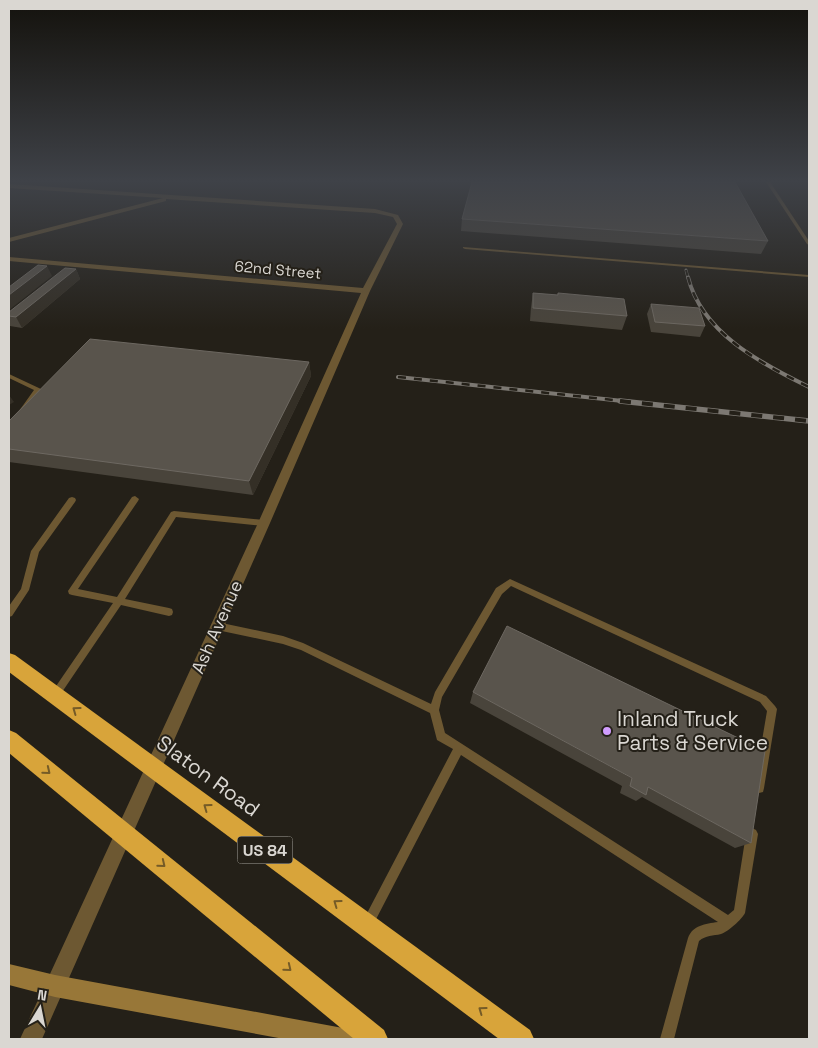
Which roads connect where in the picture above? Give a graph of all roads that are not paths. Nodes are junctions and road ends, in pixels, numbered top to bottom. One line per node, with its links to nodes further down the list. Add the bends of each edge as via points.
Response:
1 (44, 231): 4 (street)
2 (396, 231): 9 (street, Ash Avenue)
3 (800, 231): 5 (lane)
4 (9, 240)
5 (809, 244)
6 (464, 248): 8 (lane)
7 (9, 259): 9 (street, 62nd Street)
8 (809, 276)
9 (366, 291): 14 (street, Ash Avenue)
10 (9, 376): 11 (lane, via 38,389)
11 (9, 425)
12 (135, 499): 15 (lane, via 72,592)
13 (72, 500): 17 (lane, via 35,551 25,590)
14 (264, 523): 15 (lane, via 174,514); 18 (street, Ash Avenue)
15 (119, 600): 16 (lane); 20 (lane)
16 (169, 612)
17 (9, 613)
18 (217, 626): 21 (lane, via 303,647); 24 (street, Ash Avenue)
19 (9, 661): 20 (highway, Slaton Road / US 84)
20 (55, 695): 24 (highway, Slaton Road / US 84, one-way to 20)
21 (434, 710): 23 (lane, via 441,736); 25 (lane, via 438,695 499,591 510,582 763,699 772,709)
22 (9, 740): 27 (highway, one-way to 27)
23 (459, 748): 28 (lane); 29 (lane)
24 (154, 768): 27 (street, Ash Avenue); 29 (highway, Slaton Road / US 84, one-way to 24)
25 (758, 796)
26 (753, 826): 28 (lane, via 739,913)
27 (124, 834): 31 (street, Ash Avenue); 34 (highway, one-way to 34)
28 (728, 922): 36 (lane, via 721,928 701,931 694,938)
29 (367, 925): 35 (highway, Slaton Road / US 84, one-way to 29)
30 (9, 975): 31 (street)
31 (55, 986): 32 (street, Ash Avenue); 33 (street)
32 (31, 1039)
33 (343, 1039)
34 (375, 1039)
35 (521, 1039)
36 (667, 1039)

